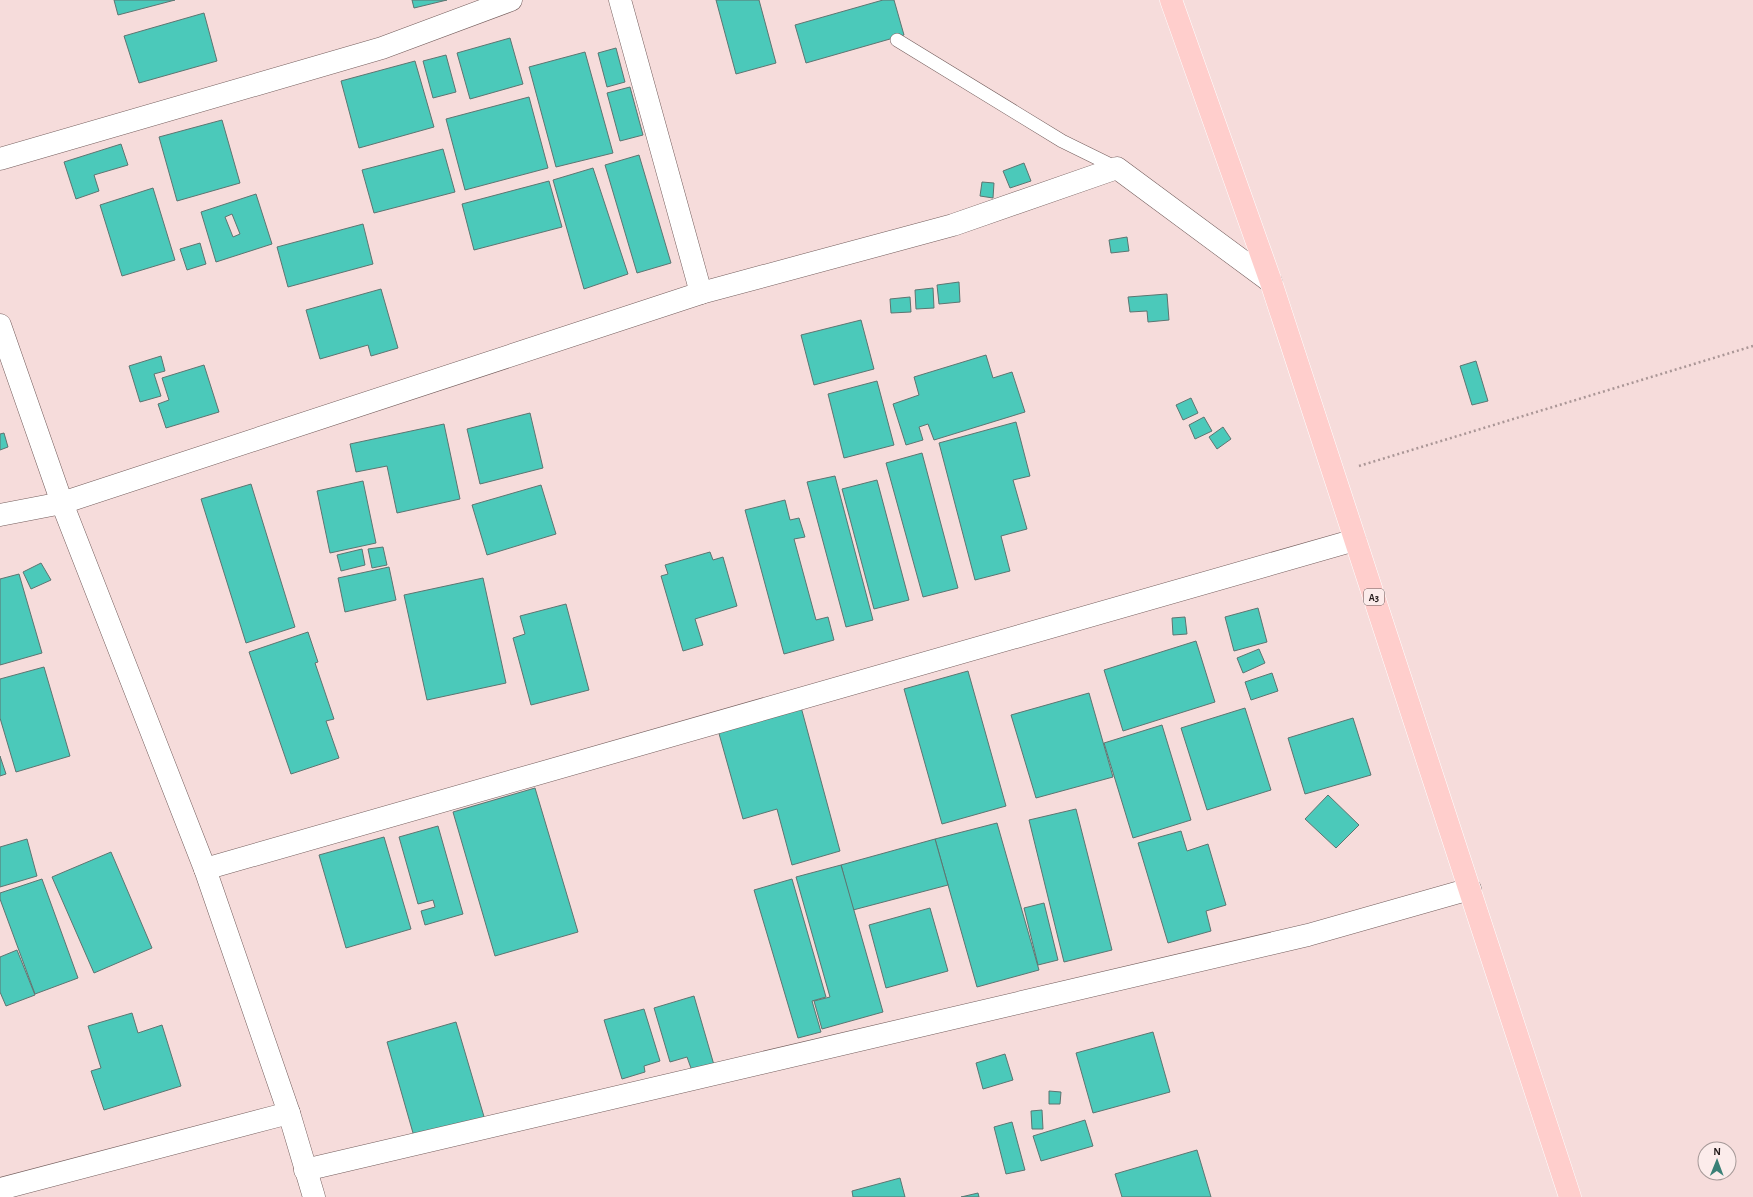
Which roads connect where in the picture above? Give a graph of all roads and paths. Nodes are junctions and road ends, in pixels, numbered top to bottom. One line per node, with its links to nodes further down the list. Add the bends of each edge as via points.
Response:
1 (511, 0): 5 (street, via 382,48)
2 (620, 0): 8 (street)
3 (1171, 0): 7 (highway, A3)
4 (897, 40): 6 (lane, via 1062,140)
5 (0, 159)
6 (1117, 168): 7 (street); 8 (street, via 953,226)
7 (1270, 282): 11 (highway, A3)
8 (701, 293): 12 (street)
9 (0, 325): 12 (street)
10 (1753, 346): 11 (path)
11 (1334, 474): 14 (highway, A3)
12 (62, 503): 13 (street); 15 (street)
13 (0, 515)
14 (1355, 540): 15 (street); 16 (highway, A3)
15 (205, 869): 17 (street)
16 (1470, 889): 18 (street, via 1300,937); 21 (highway, A3)
17 (289, 1113): 18 (street); 19 (street)
18 (305, 1170): 20 (street)
19 (0, 1189)
20 (314, 1197)
21 (1570, 1197)

